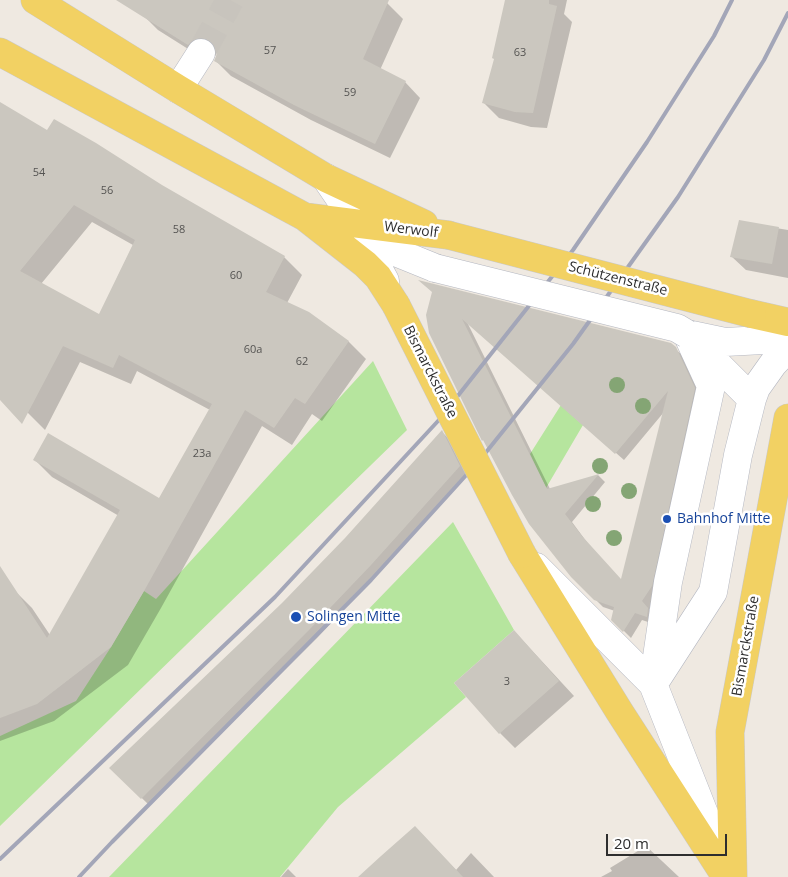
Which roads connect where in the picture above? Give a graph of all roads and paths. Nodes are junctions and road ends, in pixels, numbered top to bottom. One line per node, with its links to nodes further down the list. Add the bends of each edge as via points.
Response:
1 (35, 0): 4 (main road, Werwolf)
2 (0, 52): 6 (main road, Werwolf)
3 (201, 53): 4 (lane)
4 (178, 89): 5 (main road, Werwolf)
5 (326, 178): 7 (lane); 8 (main road, Werwolf)
6 (306, 217): 7 (main road, Werwolf); 9 (main road, Bismarckstraße, via 365,264 378,277)
7 (357, 230): 8 (main road, Werwolf); 9 (lane); 12 (lane, bridge, via 435,268 677,328)
8 (448, 235): 10 (main road, Schützenstraße, bridge)
9 (396, 305): 16 (main road, Bismarckstraße, bridge)
10 (788, 322)
11 (788, 333): 12 (lane, via 763,340 726,342)
12 (687, 334): 14 (lane); 17 (lane, via 710,386 668,582)
13 (788, 348): 14 (lane, via 756,388)
14 (752, 399): 17 (lane, via 738,455 713,592)
15 (788, 418): 19 (main road, Bismarckstraße, via 730,732)
16 (522, 554): 17 (lane, Bismarckstraße); 18 (main road, Bismarckstraße, via 619,712)
17 (653, 684): 18 (lane)
18 (727, 877)
19 (733, 877)

